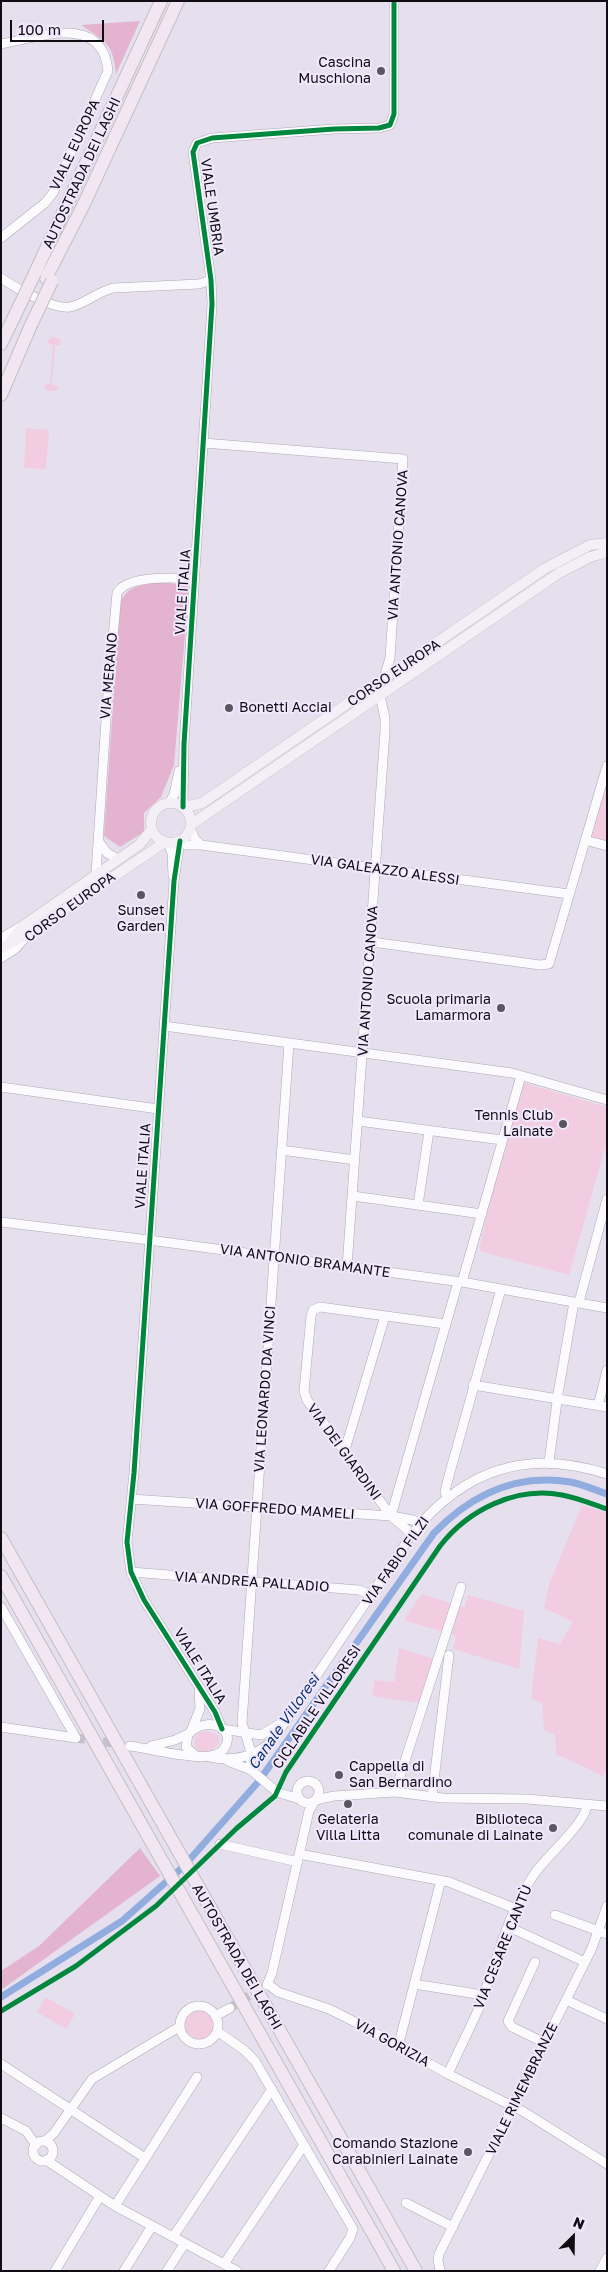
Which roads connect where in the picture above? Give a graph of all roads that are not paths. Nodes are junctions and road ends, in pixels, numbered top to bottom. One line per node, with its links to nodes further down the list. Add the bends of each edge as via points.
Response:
1 (161, 1): 6 (highway, AUTOSTRADA DEI LAGHI)
2 (178, 1): 6 (highway, AUTOSTRADA DEI LAGHI, via 83,206)
3 (394, 1): 8 (street, VIALE UMBRIA, via 394,114 390,125 212,138 197,143 193,159)
4 (1, 44): 5 (street, VIALE EUROPA, via 77,33 99,46 108,72 53,193)
5 (1, 238)
6 (44, 277): 9 (highway, AUTOSTRADA DEI LAGHI, bridge); 9 (highway, bridge)
7 (1, 278): 8 (street, via 62,307 78,304 113,288 199,284)
8 (211, 280): 13 (street, VIALE UMBRIA)
9 (24, 321): 10 (highway, AUTOSTRADA DEI LAGHI); 11 (highway); 12 (highway)
10 (1, 344)
11 (1, 374)
12 (1, 394)
13 (204, 442): 16 (street, VIALE ITALIA); 17 (street, VIA ANTONIO CANOVA, via 403,458 390,658)
14 (607, 543): 17 (main road, CORSO EUROPA, via 590,545 544,569)
15 (607, 552): 18 (main road, CORSO EUROPA, via 590,557 559,574)
16 (195, 580): 19 (street, VIALE ITALIA); 28 (street, VIA MERANO, via 166,577 129,584 117,593 106,704)
17 (382, 681): 23 (main road, CORSO EUROPA, via 202,803)
18 (380, 696): 24 (main road, CORSO EUROPA); 33 (street, VIA ANTONIO CANOVA, via 386,724)
19 (184, 744): 22 (street, VIALE ITALIA, via 177,786); 23 (street, VIALE ITALIA)
20 (607, 766): 21 (street)
21 (605, 778): 26 (street)
22 (169, 803): 23 (main road); 25 (main road, via 154,812)
23 (183, 807): 24 (main road, via 189,812)
24 (191, 827): 27 (main road); 30 (street)
25 (152, 829): 29 (main road, via 157,838); 32 (main road, CORSO EUROPA, via 139,845)
26 (585, 840): 31 (street); 36 (street)
27 (180, 841): 29 (main road); 30 (street, VIA GALEAZZO ALESSI, via 187,845); 35 (street, VIALE ITALIA)
28 (99, 842): 32 (street, via 106,853); 34 (street, VIA MERANO)
29 (167, 843): 35 (street, VIALE ITALIA, via 172,853); 37 (main road, CORSO EUROPA)
30 (201, 845): 33 (street, VIA GALEAZZO ALESSI)
31 (607, 846)
32 (118, 859): 34 (main road, CORSO EUROPA)
33 (374, 869): 36 (street, VIA GALEAZZO ALESSI); 38 (street, VIA ANTONIO CANOVA)
34 (96, 874): 37 (main road, CORSO EUROPA)
35 (174, 881): 41 (street, VIALE ITALIA)
36 (569, 894): 38 (street, via 549,964)
37 (27, 929): 39 (main road); 40 (street, CORSO EUROPA, via 15,948)
38 (372, 942): 43 (street, VIA ANTONIO CANOVA)
39 (4, 943)
40 (1, 958)
41 (164, 1026): 42 (street); 47 (street, VIALE ITALIA)
42 (289, 1043): 43 (street); 51 (street, VIA LEONARDO DA VINCI)
43 (363, 1054): 44 (street); 48 (street, VIA ANTONIO CANOVA)
44 (521, 1076): 46 (street); 50 (street)
45 (1, 1087): 47 (street)
46 (607, 1100)
47 (158, 1109): 58 (street, VIALE ITALIA)
48 (358, 1121): 49 (street); 52 (street, VIA ANTONIO CANOVA)
49 (429, 1131): 50 (street); 55 (street)
50 (502, 1140): 56 (street)
51 (281, 1150): 52 (street); 59 (street, VIA LEONARDO DA VINCI)
52 (355, 1160): 53 (street, VIA ANTONIO CANOVA)
53 (353, 1196): 55 (street); 60 (street, VIA ANTONIO CANOVA)
54 (607, 1199): 65 (street)
55 (418, 1205): 56 (street)
56 (482, 1214): 61 (street)
57 (1, 1222): 58 (street, VIA ANTONIO BRAMANTE)
58 (149, 1240): 59 (street, VIA ANTONIO BRAMANTE); 76 (street, VIALE ITALIA)
59 (274, 1257): 60 (street, VIA ANTONIO BRAMANTE); 78 (street, VIA LEONARDO DA VINCI)
60 (347, 1267): 62 (street, VIA ANTONIO BRAMANTE)
61 (467, 1267): 62 (street); 63 (street)
62 (460, 1282): 63 (street, VIA ANTONIO BRAMANTE); 68 (street)
63 (485, 1286): 64 (street, VIA ANTONIO BRAMANTE)
64 (501, 1290): 65 (street, VIA ANTONIO BRAMANTE); 70 (street)
65 (577, 1302): 66 (street, VIA ANTONIO BRAMANTE); 71 (street)
66 (607, 1308)
67 (385, 1316): 68 (street, VIA DEI GIARDINI); 73 (street); 73 (street, VIA DEI GIARDINI, via 320,1307 311,1313 304,1391)
68 (445, 1324): 79 (street)
69 (607, 1370): 72 (street)
70 (474, 1385): 71 (street); 77 (street, via 445,1492)
71 (557, 1399): 72 (street); 74 (street)
72 (603, 1407)
73 (344, 1453): 79 (street, VIA DEI GIARDINI)
74 (548, 1462): 75 (street, VIA FABIO FILZI); 77 (street, VIA FABIO FILZI, via 520,1464 485,1474)
75 (607, 1474)
76 (132, 1495): 78 (street, VIA GOFFREDO MAMELI); 83 (street, VIALE ITALIA, via 129,1520)
77 (447, 1497): 80 (street, VIA FABIO FILZI)
78 (256, 1508): 79 (street, VIA GOFFREDO MAMELI); 85 (street, VIA LEONARDO DA VINCI)
79 (391, 1516): 80 (street, VIA GOFFREDO MAMELI); 81 (street)
80 (420, 1524): 81 (street, VIA FABIO FILZI)
81 (412, 1534): 87 (street, VIA FABIO FILZI)
82 (1, 1538): 158 (highway, AUTOSTRADA DEI LAGHI)
83 (131, 1572): 85 (street, VIA ANDREA PALLADIO); 90 (street, VIALE ITALIA)
84 (1, 1576): 157 (highway, AUTOSTRADA DEI LAGHI)
85 (251, 1583): 87 (street, VIA ANDREA PALLADIO, via 359,1590); 95 (street, VIA LEONARDO DA VINCI, via 242,1713)
86 (461, 1587): 104 (street)
87 (371, 1595): 91 (street, VIA FABIO FILZI)
88 (1, 1607): 92 (street, via 76,1738)
89 (449, 1655): 107 (street)
90 (199, 1687): 93 (street, VIALE ITALIA, via 216,1712); 94 (street, VIALE ITALIA, via 200,1709)
91 (288, 1719): 95 (street, VIA FABIO FILZI, via 265,1734); 98 (street, VIA FABIO FILZI, via 266,1746)
92 (1, 1727)
93 (222, 1729): 94 (street, via 210,1724); 95 (street, VIA FABIO FILZI); 100 (street, via 226,1746 218,1755)
94 (190, 1732): 97 (street); 99 (street, via 186,1747)
95 (244, 1734): 98 (street, VIA LEONARDO DA VINCI)
96 (130, 1746): 97 (street)
97 (143, 1748): 99 (street)
98 (250, 1755): 101 (street, VIA FABIO FILZI); 102 (street, VIA LEONARDO DA VINCI)
99 (196, 1756): 100 (street)
100 (210, 1757): 101 (street, VIA FABIO FILZI)
101 (223, 1760): 102 (street)
102 (251, 1770): 105 (street, via 278,1792)
103 (319, 1789): 105 (street, via 309,1781 301,1783); 106 (street); 108 (street)
104 (395, 1792): 106 (street); 107 (street)
105 (298, 1794): 108 (street, via 305,1803)
106 (334, 1796): 108 (street)
107 (432, 1797): 109 (street, via 539,1799)
108 (315, 1801): 112 (street, via 309,1811)
109 (587, 1804): 110 (street); 115 (street, VIA CESARE CANTÙ, via 569,1835 535,1873)
110 (607, 1806)
111 (220, 1844): 112 (street)
112 (299, 1858): 113 (street); 130 (street, VIA GORIZIA, via 268,1984 278,1992 342,2015)
113 (441, 1880): 115 (street); 121 (street)
114 (607, 1906): 118 (street, VIALE RIMEMBRANZE)
115 (516, 1910): 117 (street, VIA CESARE CANTÙ)
116 (556, 1915): 118 (street)
117 (508, 1927): 120 (street); 122 (street, VIA CESARE CANTÙ)
118 (603, 1932): 120 (street, VIALE RIMEMBRANZE)
119 (535, 1962): 129 (street, via 508,2021)
120 (585, 1962): 123 (street, VIALE RIMEMBRANZE)
121 (414, 1984): 122 (street); 130 (street)
122 (483, 1995): 132 (street, VIA CESARE CANTÙ)
123 (566, 2000): 126 (street); 129 (street, VIALE RIMEMBRANZE)
124 (230, 2008): 125 (street)
125 (215, 2016): 127 (street, via 207,2008 196,2006 185,2011); 128 (street)
126 (607, 2019)
127 (180, 2030): 128 (street, via 192,2043 202,2044 212,2040); 135 (street, via 96,2076)
128 (217, 2031): 134 (street, via 255,2061)
129 (545, 2043): 136 (street, VIALE RIMEMBRANZE)
130 (398, 2047): 132 (street, VIA GORIZIA)
131 (1, 2064): 135 (street)
132 (448, 2074): 136 (street, VIA GORIZIA)
133 (197, 2077): 141 (street)
134 (272, 2089): 139 (street); 148 (street)
135 (71, 2108): 138 (street); 141 (street)
136 (513, 2108): 142 (street, VIA GORIZIA); 147 (street, VIALE RIMEMBRANZE)
137 (1, 2118): 138 (street)
138 (43, 2143): 140 (street, via 53,2151); 140 (street, via 34,2150 35,2156 40,2160)
139 (304, 2145): 151 (street); 156 (street, via 353,2229)
140 (49, 2158): 143 (street)
141 (145, 2158): 145 (street)
142 (607, 2164)
143 (100, 2196): 145 (street); 152 (street)
144 (406, 2203): 147 (street)
145 (114, 2206): 146 (street)
146 (152, 2226): 148 (street); 153 (street)
147 (453, 2226): 159 (street, VIALE RIMEMBRANZE, via 439,2254)
148 (173, 2237): 149 (street)
149 (185, 2243): 151 (street); 154 (street)
150 (607, 2258): 160 (street)
151 (224, 2264): 155 (street)
152 (55, 2271)
153 (124, 2271)
154 (167, 2271)
155 (237, 2271)
156 (329, 2271)
157 (394, 2271)
158 (416, 2271)
159 (440, 2271)
160 (600, 2271)

